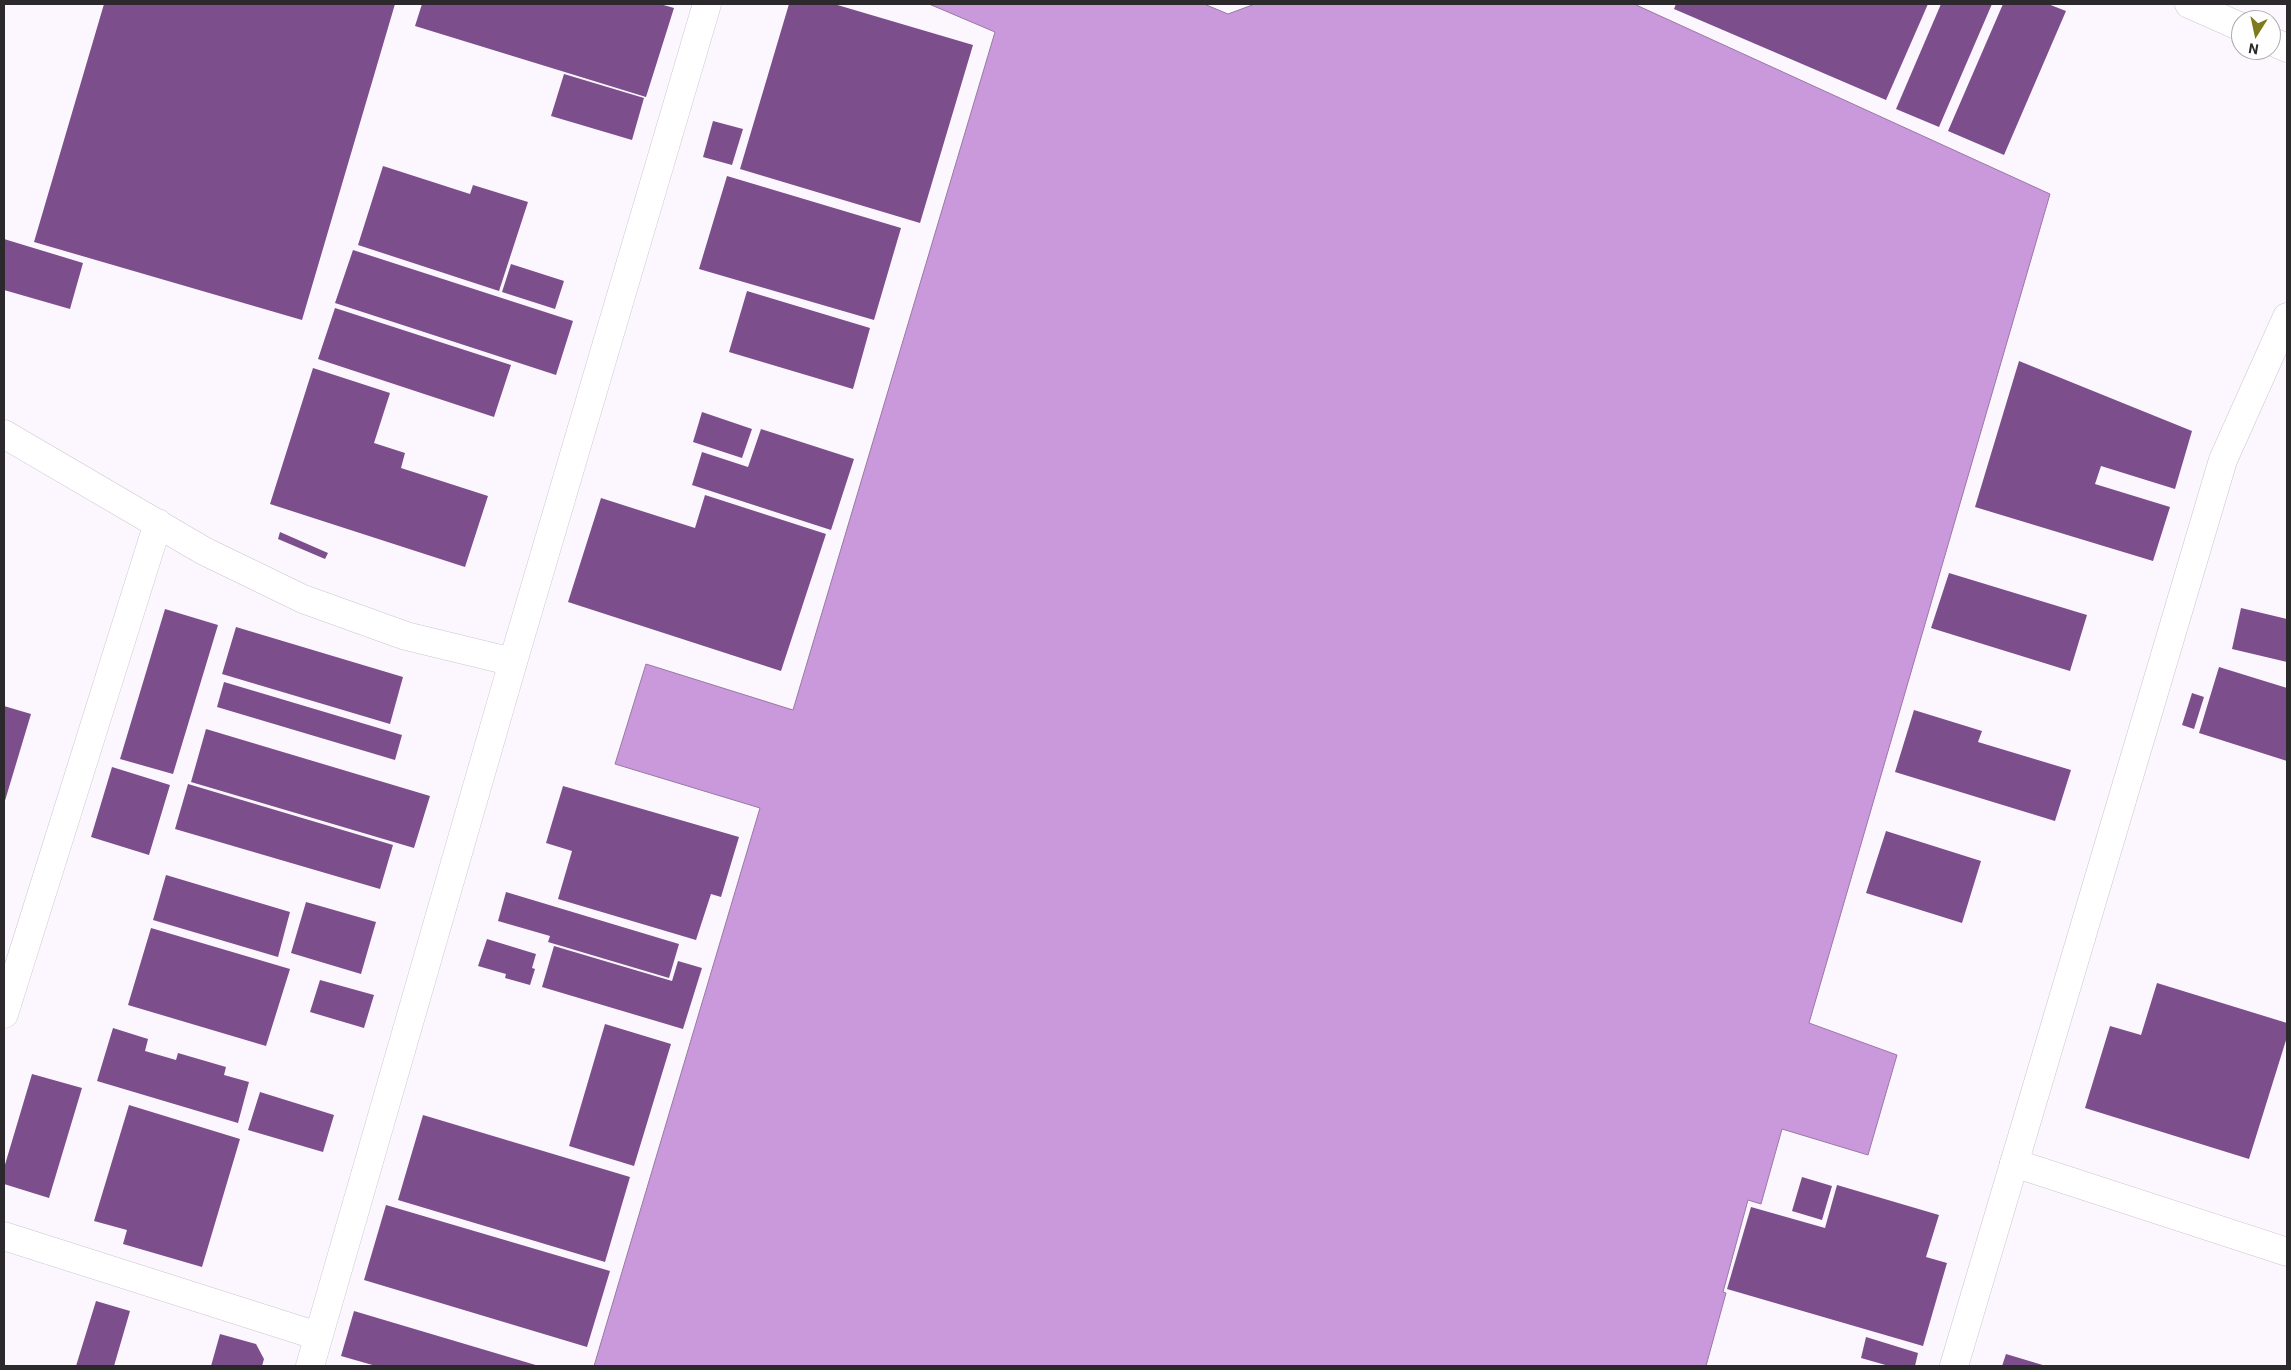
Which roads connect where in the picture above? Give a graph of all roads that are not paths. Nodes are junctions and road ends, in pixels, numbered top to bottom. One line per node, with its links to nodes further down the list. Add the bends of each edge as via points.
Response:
1 (707, 4): 7 (street)
2 (2189, 4): 3 (street)
3 (2231, 23)
4 (2287, 317): 9 (street, via 2223,460)
5 (4, 434): 6 (street)
6 (158, 522): 7 (street, via 253,576 354,619 450,648); 8 (street)
7 (513, 662): 12 (street)
8 (4, 1014)
9 (2014, 1163): 11 (street); 14 (street)
10 (4, 1236): 12 (street)
11 (2287, 1252)
12 (318, 1336): 13 (street)
13 (310, 1366)
14 (1954, 1366)

